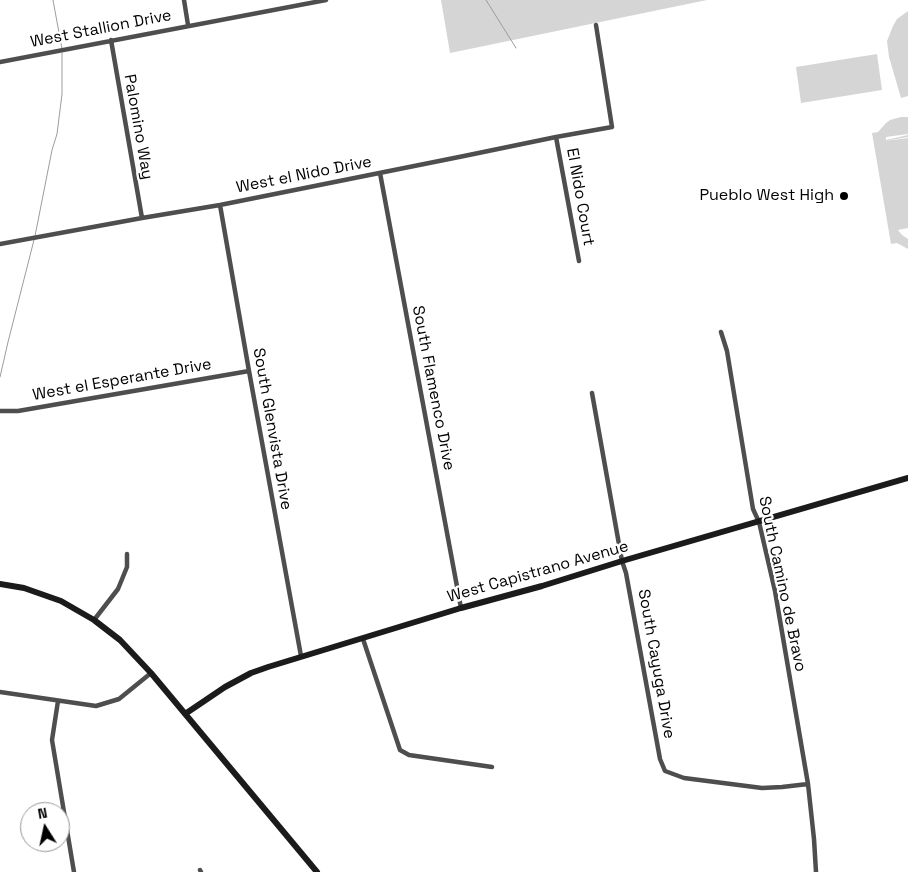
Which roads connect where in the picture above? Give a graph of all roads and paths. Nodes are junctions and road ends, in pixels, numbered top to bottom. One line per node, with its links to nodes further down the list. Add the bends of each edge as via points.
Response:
1 (184, 0): 3 (street)
2 (326, 0): 3 (street, West Stallion Drive)
3 (188, 25): 5 (street, West Stallion Drive)
4 (596, 26): 7 (street, West el Nido Drive, via 612,127)
5 (110, 40): 6 (street, West Stallion Drive); 10 (street, Palomino Way)
6 (0, 62)
7 (556, 137): 8 (street, West el Nido Drive); 12 (street, El Nido Court)
8 (380, 173): 9 (street, West el Nido Drive); 22 (street, South Flamenco Drive)
9 (220, 205): 10 (street, West el Nido Drive); 14 (street, South Glenvista Drive)
10 (142, 218): 11 (street, West el Nido Drive)
11 (0, 244)
12 (579, 262)
13 (721, 332): 18 (street, South Camino de Bravo, via 727,351 753,509)
14 (249, 371): 16 (street, West el Esperante Drive, via 18,412); 25 (street, South Glenvista Drive)
15 (592, 393): 20 (street, South Cayuga Drive)
16 (0, 412)
17 (908, 478): 18 (street, West Capistrano Avenue)
18 (759, 522): 20 (street, West Capistrano Avenue); 31 (street, South Camino de Bravo, via 775,591)
19 (126, 554): 23 (street, via 127,567 118,589)
20 (622, 561): 22 (street, West Capistrano Avenue); 31 (street, South Cayuga Drive, via 660,760 665,771 684,778 762,788)
21 (0, 584): 23 (street, via 24,588 61,601)
22 (461, 608): 24 (street, West Capistrano Avenue)
23 (94, 620): 26 (street, via 120,640)
24 (363, 639): 25 (street, West Capistrano Avenue); 30 (street, via 400,750 409,755)
25 (301, 656): 29 (street, West Capistrano Avenue, via 239,679)
26 (152, 673): 28 (street, via 119,699 96,706); 29 (street)
27 (0, 692): 28 (street)
28 (58, 701): 32 (street, via 52,740)
29 (185, 714): 33 (street)
30 (492, 767)
31 (808, 784): 34 (street, South Camino de Bravo)
32 (74, 872)
33 (316, 872)
34 (816, 872)

